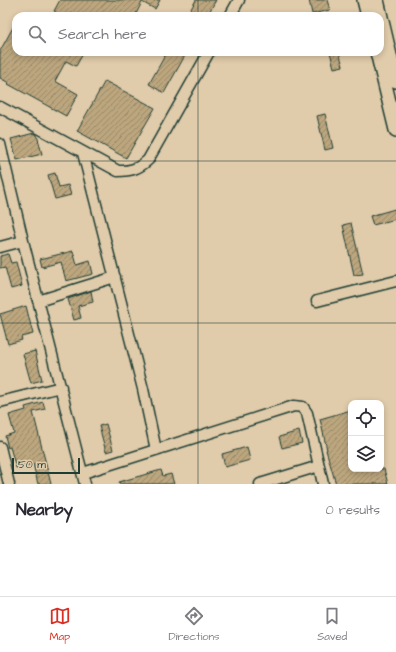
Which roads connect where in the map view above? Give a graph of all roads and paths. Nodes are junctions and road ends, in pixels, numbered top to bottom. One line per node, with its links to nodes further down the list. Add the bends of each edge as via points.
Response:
1 (239, 0): 4 (street)
2 (364, 0): 5 (main road)
3 (377, 0): 6 (main road)
4 (232, 12)
5 (367, 12)
6 (380, 12)
7 (384, 27): 10 (main road)
8 (207, 56): 15 (street, via 148,160 140,168 118,170)
9 (378, 56): 13 (main road)
10 (394, 65): 11 (main road)
11 (396, 81)
12 (0, 108): 15 (street)
13 (396, 130)
14 (0, 144): 16 (street)
15 (83, 153): 18 (street)
16 (23, 241): 17 (street); 20 (street)
17 (0, 246)
18 (115, 277): 20 (street); 25 (street)
19 (396, 281): 21 (street)
20 (38, 301): 22 (street)
21 (317, 301)
22 (61, 387): 23 (street); 27 (street)
23 (0, 402)
24 (0, 447): 28 (street)
25 (156, 450): 26 (street, via 294,406 303,407 307,414); 27 (street)
26 (319, 466): 30 (street); 31 (street)
27 (82, 473): 29 (street)
28 (9, 484)
29 (85, 484)
30 (260, 484)
31 (323, 484)

